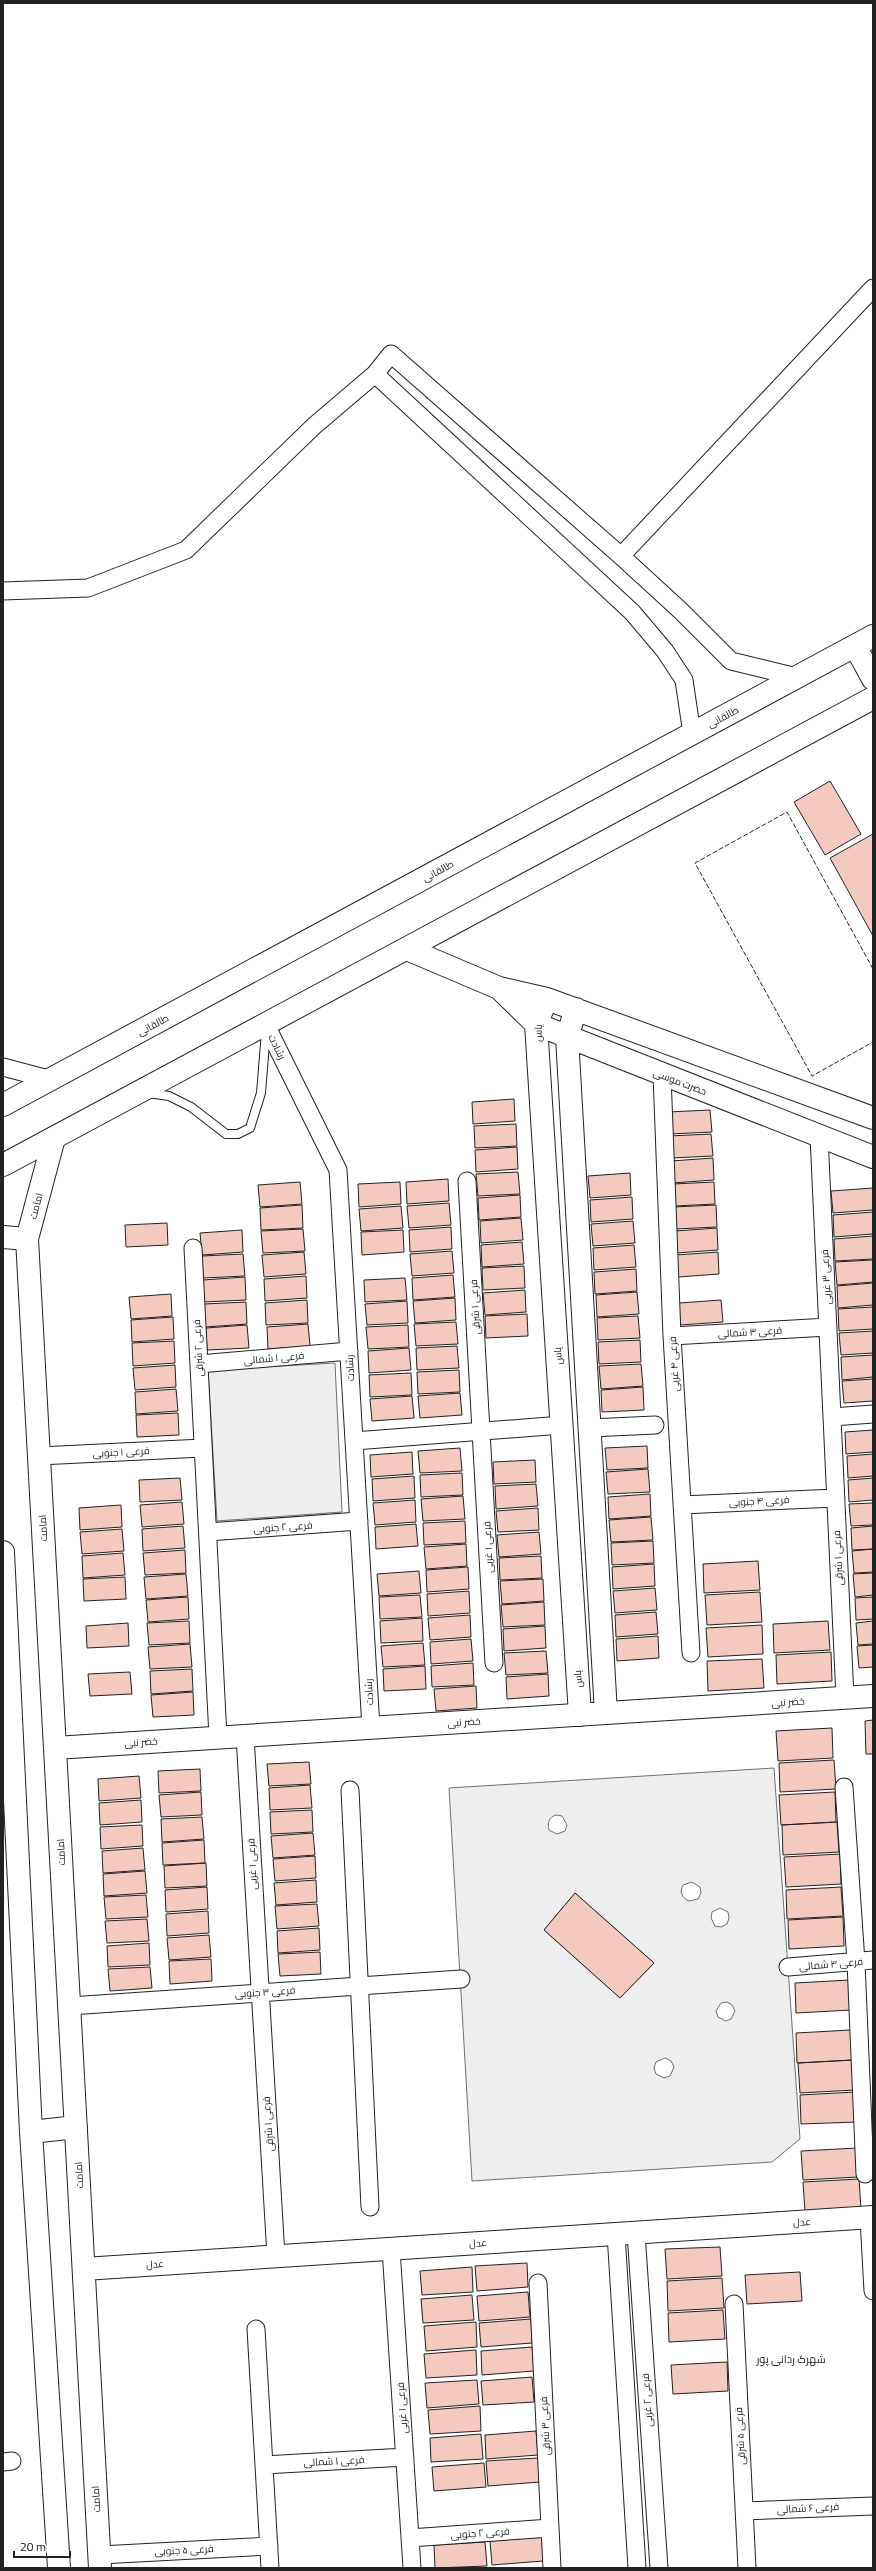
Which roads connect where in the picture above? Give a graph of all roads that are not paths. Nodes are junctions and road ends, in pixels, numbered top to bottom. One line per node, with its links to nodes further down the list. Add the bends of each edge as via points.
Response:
1 (873, 288): 3 (street)
2 (375, 374): 3 (street, via 391,354); 4 (street, via 314,426 186,550 88,588); 9 (street, via 632,612 666,651 684,680)
3 (621, 556): 6 (street, via 681,611 731,662)
4 (3, 591)
5 (864, 641): 6 (main road, طالقانی); 7 (main road)
6 (797, 677): 9 (main road, طالقانی)
7 (873, 679)
8 (873, 698): 10 (main road)
9 (692, 734): 19 (main road, طالقانی)
10 (407, 949): 11 (main road, حضرت موسی); 15 (main road)
11 (499, 988): 12 (main road, حضرت موسی); 14 (main road, حضرت موسی)
12 (548, 999): 13 (main road, حضرت موسی); 14 (main road, یاس)
13 (576, 1010): 16 (main road); 22 (main road, حضرت موسی)
14 (536, 1024): 16 (main road, حضرت موسی); 38 (main road, یاس)
15 (266, 1025): 20 (main road); 20 (lane, via 261,1093 250,1128 238,1134 226,1134 191,1107 169,1096); 33 (street, رشادت, via 338,1170)
16 (567, 1037): 18 (main road, حضرت موسی); 39 (main road)
17 (3, 1067): 19 (street)
18 (662, 1075): 23 (main road, حضرت موسی); 32 (street, فرعی ۴ غربی)
19 (52, 1080): 21 (main road, طالقانی)
20 (142, 1092): 24 (main road)
21 (3, 1105)
22 (873, 1118)
23 (819, 1136): 25 (main road, حضرت موسی); 31 (street, فرعی ۳ غربی)
24 (54, 1138): 26 (main road); 29 (main road, امامت)
25 (873, 1157)
26 (3, 1165)
27 (467, 1181): 40 (street, فرعی ۱ شرقی)
28 (3, 1237): 29 (main road)
29 (27, 1239): 43 (main road, امامت)
30 (193, 1248): 34 (street, فرعی ۲ شرقی)
31 (828, 1327): 32 (street, فرعی ۳ شمالی); 36 (street, فرعی ۳ غربی)
32 (672, 1336): 45 (street, فرعی ۴ غربی)
33 (349, 1351): 34 (street, فرعی ۱ شمالی); 41 (street, رشادت)
34 (199, 1364): 42 (street, فرعی ۲ شرقی)
35 (873, 1414): 36 (street)
36 (832, 1417): 44 (street, فرعی ۱ شرقی)
37 (655, 1425): 39 (street)
38 (562, 1426): 40 (street); 54 (main road, یاس)
39 (590, 1428): 53 (main road)
40 (482, 1432): 41 (street); 50 (street, فرعی ۱ غربی)
41 (354, 1441): 46 (street, رشادت)
42 (203, 1448): 43 (street, فرعی ۱ جنوبی); 47 (street, فرعی ۲ شرقی)
43 (40, 1456): 58 (main road, امامت)
44 (836, 1498): 45 (street, فرعی ۴ جنوبی); 52 (street, فرعی ۱ شرقی)
45 (682, 1504): 49 (street, فرعی ۴ غربی)
46 (359, 1521): 47 (street, فرعی ۲ جنوبی); 55 (street, رشادت)
47 (208, 1532): 57 (street, فرعی ۲ شرقی)
48 (3, 1552): 69 (main road)
49 (691, 1653)
50 (494, 1663)
51 (873, 1696): 52 (main road, خضر نبی)
52 (845, 1698): 53 (main road, خضر نبی)
53 (606, 1713): 54 (main road, خضر نبی)
54 (580, 1715): 55 (main road, خضر نبی)
55 (371, 1728): 56 (main road, خضر نبی)
56 (245, 1736): 57 (main road, خضر نبی); 66 (street, فرعی ۱ غربی)
57 (218, 1738): 58 (main road, خضر نبی)
58 (55, 1748): 67 (main road, امامت)
59 (844, 1787): 62 (street)
60 (350, 1790): 65 (street)
61 (873, 1960): 62 (street, فرعی ۴ شمالی)
62 (856, 1962): 63 (street, فرعی ۴ شمالی); 70 (street)
63 (788, 1967)
64 (461, 1979): 65 (street, فرعی ۳ جنوبی)
65 (359, 1986): 66 (street, فرعی ۳ جنوبی); 71 (street)
66 (260, 1992): 67 (street, فرعی ۳ جنوبی); 75 (street, فرعی ۱ شرقی)
67 (70, 2006): 68 (main road, امامت)
68 (76, 2127): 69 (main road); 76 (main road, امامت)
69 (31, 2132): 89 (main road)
70 (865, 2174)
71 (370, 2207)
72 (871, 2218): 73 (main road, عدل); 78 (street)
73 (626, 2233): 74 (main road, عدل); 93 (street, فرعی ۲ غربی); 94 (street, فرعی ۲ غربی)
74 (391, 2249): 75 (main road, عدل); 81 (street, فرعی ۱ غربی)
75 (276, 2256): 76 (main road, عدل)
76 (84, 2269): 88 (main road, امامت)
77 (538, 2284): 85 (street, فرعی ۳ شرقی)
78 (873, 2291)
79 (734, 2304): 84 (street, فرعی ۵ شرقی)
80 (256, 2329): 82 (street)
81 (405, 2457): 82 (street, فرعی ۱ شمالی); 86 (street, فرعی ۱ غربی)
82 (264, 2465): 87 (street)
83 (873, 2506): 84 (street, فرعی ۶ شمالی)
84 (744, 2511): 95 (street, فرعی ۵ شرقی)
85 (550, 2528): 86 (street, فرعی ۲ جنوبی); 92 (street, فرعی ۳ شرقی)
86 (410, 2538): 91 (street, فرعی ۱ غربی)
87 (269, 2546): 88 (street, فرعی ۵ جنوبی); 90 (street)
88 (100, 2562)
89 (59, 2568)
90 (270, 2568)
91 (412, 2568)
92 (552, 2568)
93 (637, 2568)
94 (659, 2568)
95 (747, 2568)

